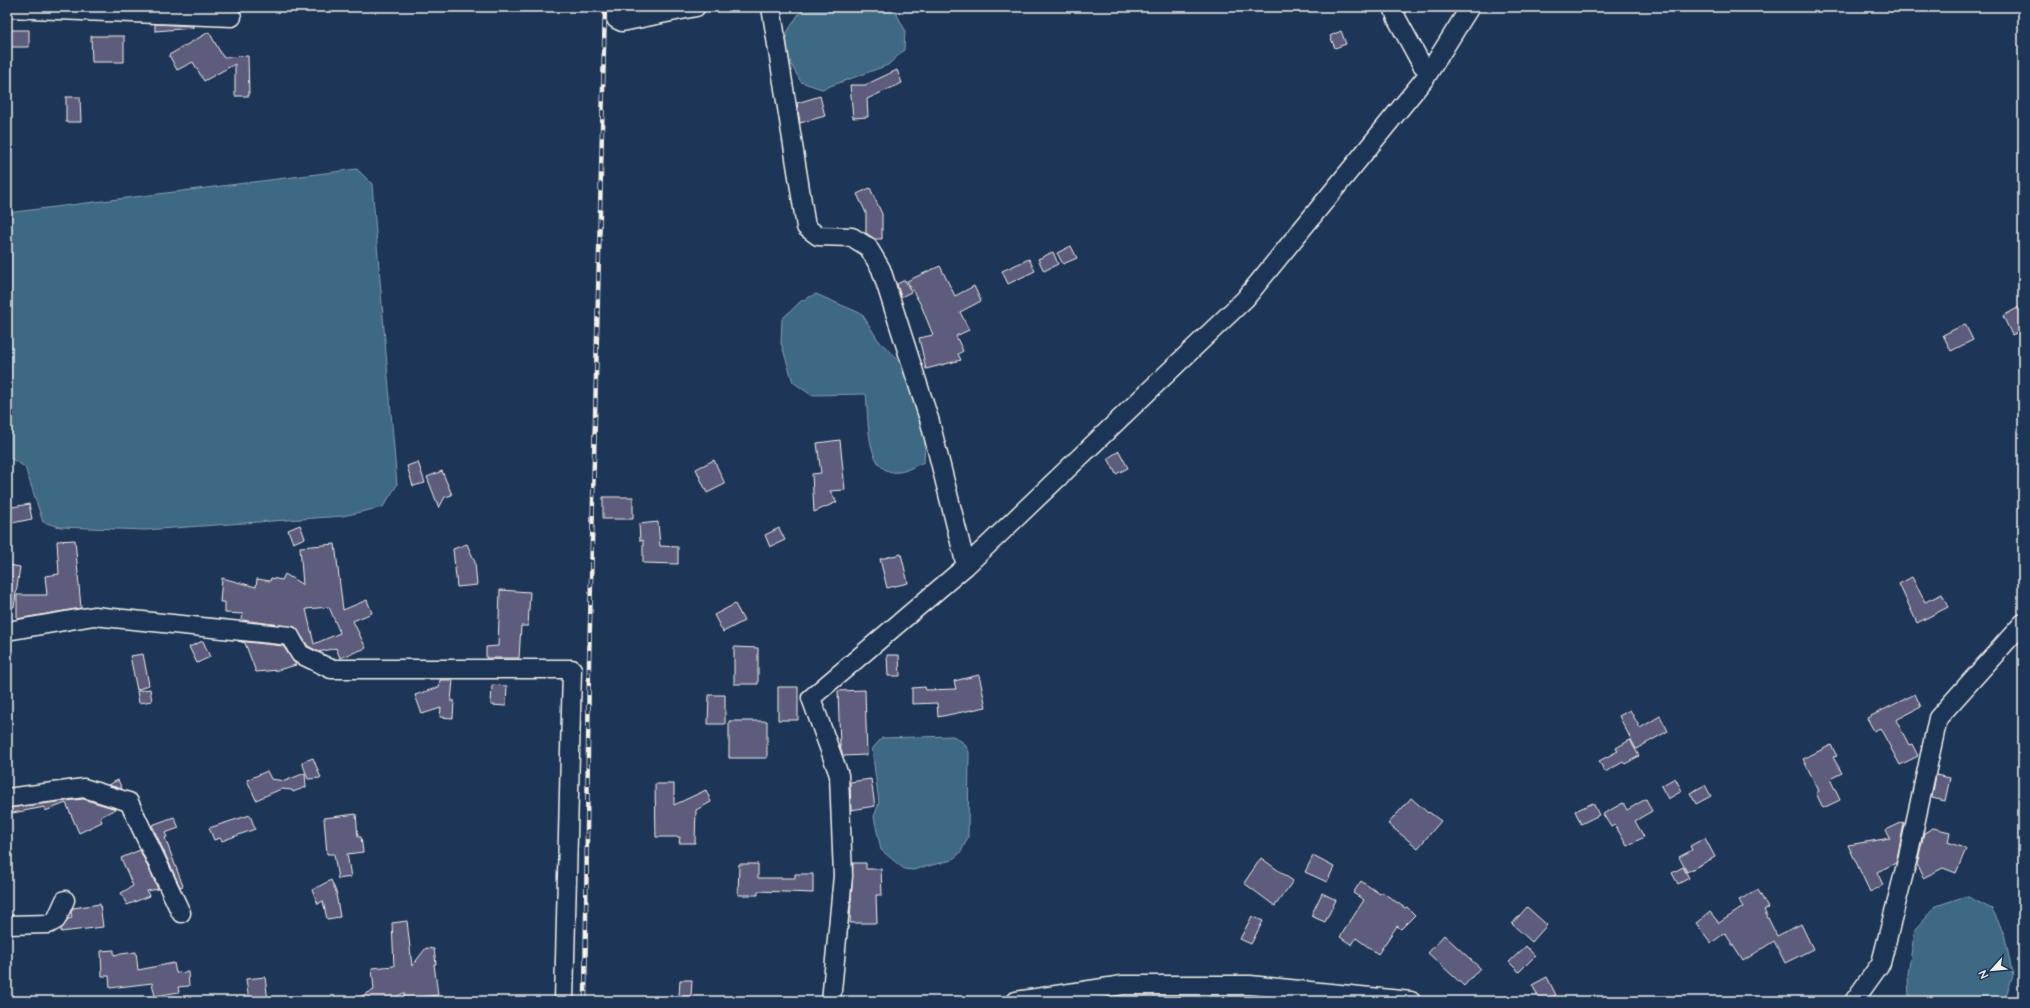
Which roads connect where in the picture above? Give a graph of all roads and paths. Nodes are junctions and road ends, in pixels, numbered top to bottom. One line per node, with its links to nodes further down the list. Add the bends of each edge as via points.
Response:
1 (612, 7): 2 (street, via 616,19 622,22)
2 (696, 7)
3 (771, 7): 9 (street, via 806,227 818,236 852,237 868,247 881,269 930,422)
4 (1393, 7): 8 (street, via 1396,19)
5 (1470, 7): 9 (street, via 1426,77 1245,299)
6 (7, 8): 7 (street)
7 (232, 18)
8 (1422, 65)
9 (966, 566): 17 (street, via 812,698 839,775 843,876)
10 (2023, 623): 20 (street, via 1938,718 1907,861 1881,963)
11 (7, 631): 16 (street, via 94,616 290,636 300,654 331,670 572,669)
12 (7, 798): 14 (street, via 84,788 129,802)
13 (65, 900): 15 (street, via 56,920 50,924)
14 (182, 913)
15 (7, 925)
16 (564, 1001)
17 (831, 1001)
18 (1016, 1001): 19 (street, via 1123,985 1242,985)
19 (1411, 1001)
20 (1854, 1001)

